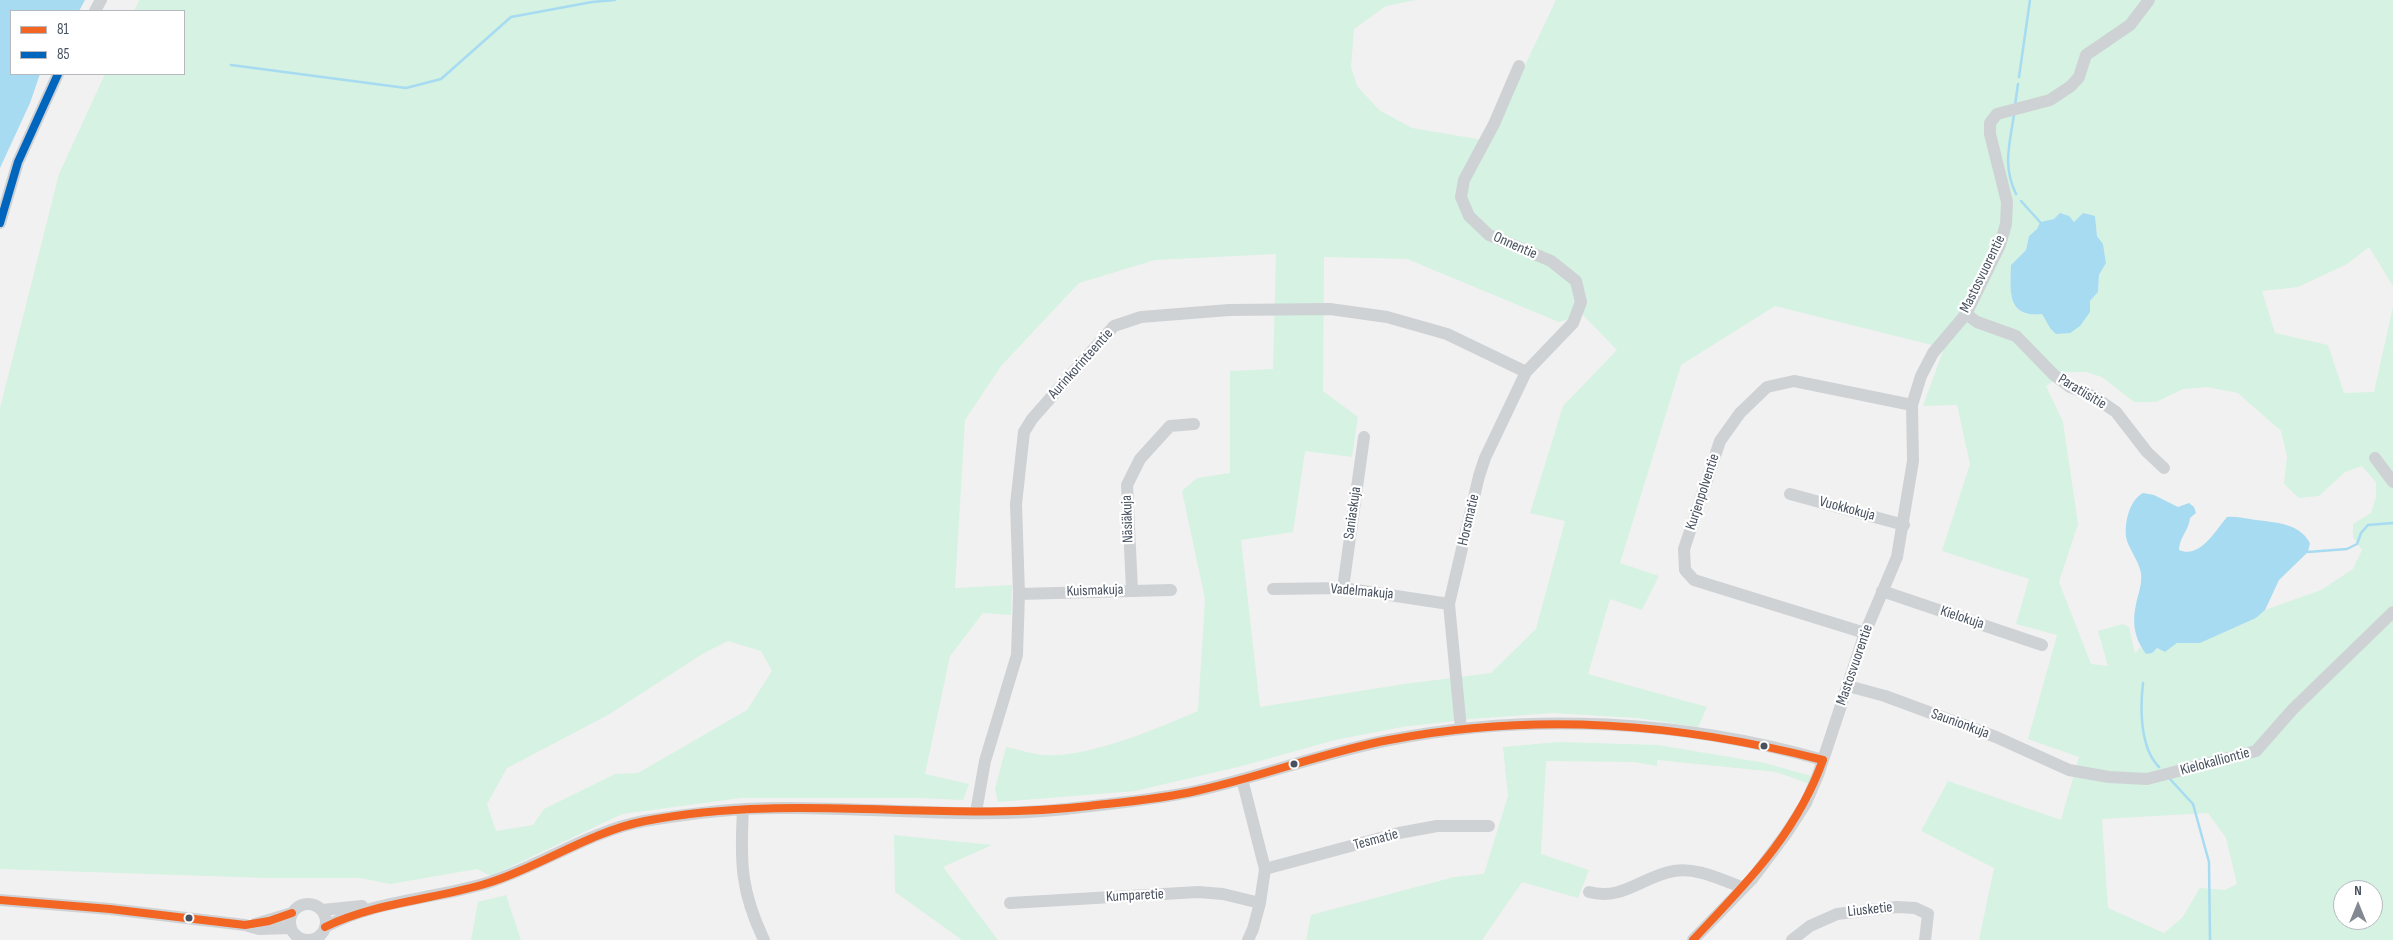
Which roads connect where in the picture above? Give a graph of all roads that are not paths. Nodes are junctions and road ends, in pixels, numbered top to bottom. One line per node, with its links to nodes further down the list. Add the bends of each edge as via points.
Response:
1 (2149, 0): 5 (street, Mastosvuorentie, via 2130,25 2086,55 2079,77 2071,86 2050,100 1996,114 1990,123 2006,202 2006,224 2000,245)
2 (1519, 66): 6 (street, Onnentie, via 1494,124 1464,180 1461,197 1469,216 1489,235 1551,261 1576,281 1582,302 1573,323)
3 (58, 75): 4 (street, via 18,162)
4 (0, 223)
5 (1966, 314): 8 (street, Mastosvuorentie, via 1933,353 1921,376); 12 (street, Paratiisitie, via 1977,322 2016,336 2054,375 2116,412)
6 (1563, 334): 7 (street, Horsmatie)
7 (1526, 372): 21 (street, Aurinkorinteentie, via 1447,334 1388,317 1330,309 1229,310 1141,317 1114,326 1024,432 1016,504); 22 (street, Horsmatie, via 1479,476)
8 (1912, 406): 15 (street, Mastosvuorentie, via 1913,462); 24 (street, Kurjenpolventie, via 1794,381 1767,387 1740,413 1720,441 1684,549 1685,570 1694,580)
9 (1194, 424): 18 (street, Näsiäkuja, via 1170,426 1140,459 1127,485)
10 (1364, 437): 16 (street, Saniaskuja)
11 (2375, 458): 13 (street)
12 (2164, 468)
13 (2393, 482)
14 (1790, 494): 15 (street, Vuokkokuja)
15 (1904, 525): 20 (street, Mastosvuorentie, via 1897,557)
16 (1343, 588): 17 (street, Vadelmakuja); 22 (street, Vadelmakuja)
17 (1273, 589)
18 (1132, 590): 19 (street, Kuismakuja); 21 (street, Kuismakuja)
19 (1171, 590)
20 (1882, 591): 24 (street, Mastosvuorentie); 25 (street, Kielokuja)
21 (1019, 594): 32 (street, Aurinkorinteentie, via 1017,655 985,761)
22 (1449, 604): 27 (street, Horsmatie)
23 (2393, 612): 29 (street, Kielokalliontie, via 2256,751 2147,779)
24 (1865, 633): 26 (street, Mastosvuorentie)
25 (2042, 645)
26 (1848, 686): 28 (street, Mastosvuorentie); 29 (street, Saunionkuja, via 1885,696 1996,737)
27 (1461, 729): 28 (street, via 1586,723 1652,727); 30 (street, via 1364,745)
28 (1823, 760): 35 (street, Mastosvuorentie, via 1806,803 1764,864)
29 (2069, 770)
30 (1242, 779): 32 (street, via 1149,799 1017,814); 34 (street)
31 (743, 810): 32 (street); 40 (street, via 639,822 606,832 493,881); 48 (street, via 741,861 746,899)
32 (976, 812)
33 (1489, 826): 34 (street, Tesmatie, via 1438,826 1399,833)
34 (1265, 869): 39 (street)
35 (1742, 887): 36 (street, via 1686,870 1673,871 1612,895); 46 (street, Mastosvuorentie)
36 (1589, 892)
37 (0, 900): 43 (street)
38 (1010, 903): 39 (street, Kumparetie, via 1198,892)
39 (1260, 903): 49 (street)
40 (378, 906): 41 (street); 44 (street)
41 (322, 910): 42 (street, via 314,904 304,904); 44 (street, via 326,918)
42 (292, 913): 43 (street); 45 (street)
43 (245, 925): 45 (street, via 259,929)
44 (325, 927): 47 (street)
45 (291, 928): 47 (street, via 296,935)
46 (1699, 938)
47 (309, 939)
48 (762, 940)
49 (1248, 940)
50 (1792, 940): 51 (street, Liusketie, via 1810,926 1837,914 1896,907 1915,908 1928,914)
51 (1926, 940)

